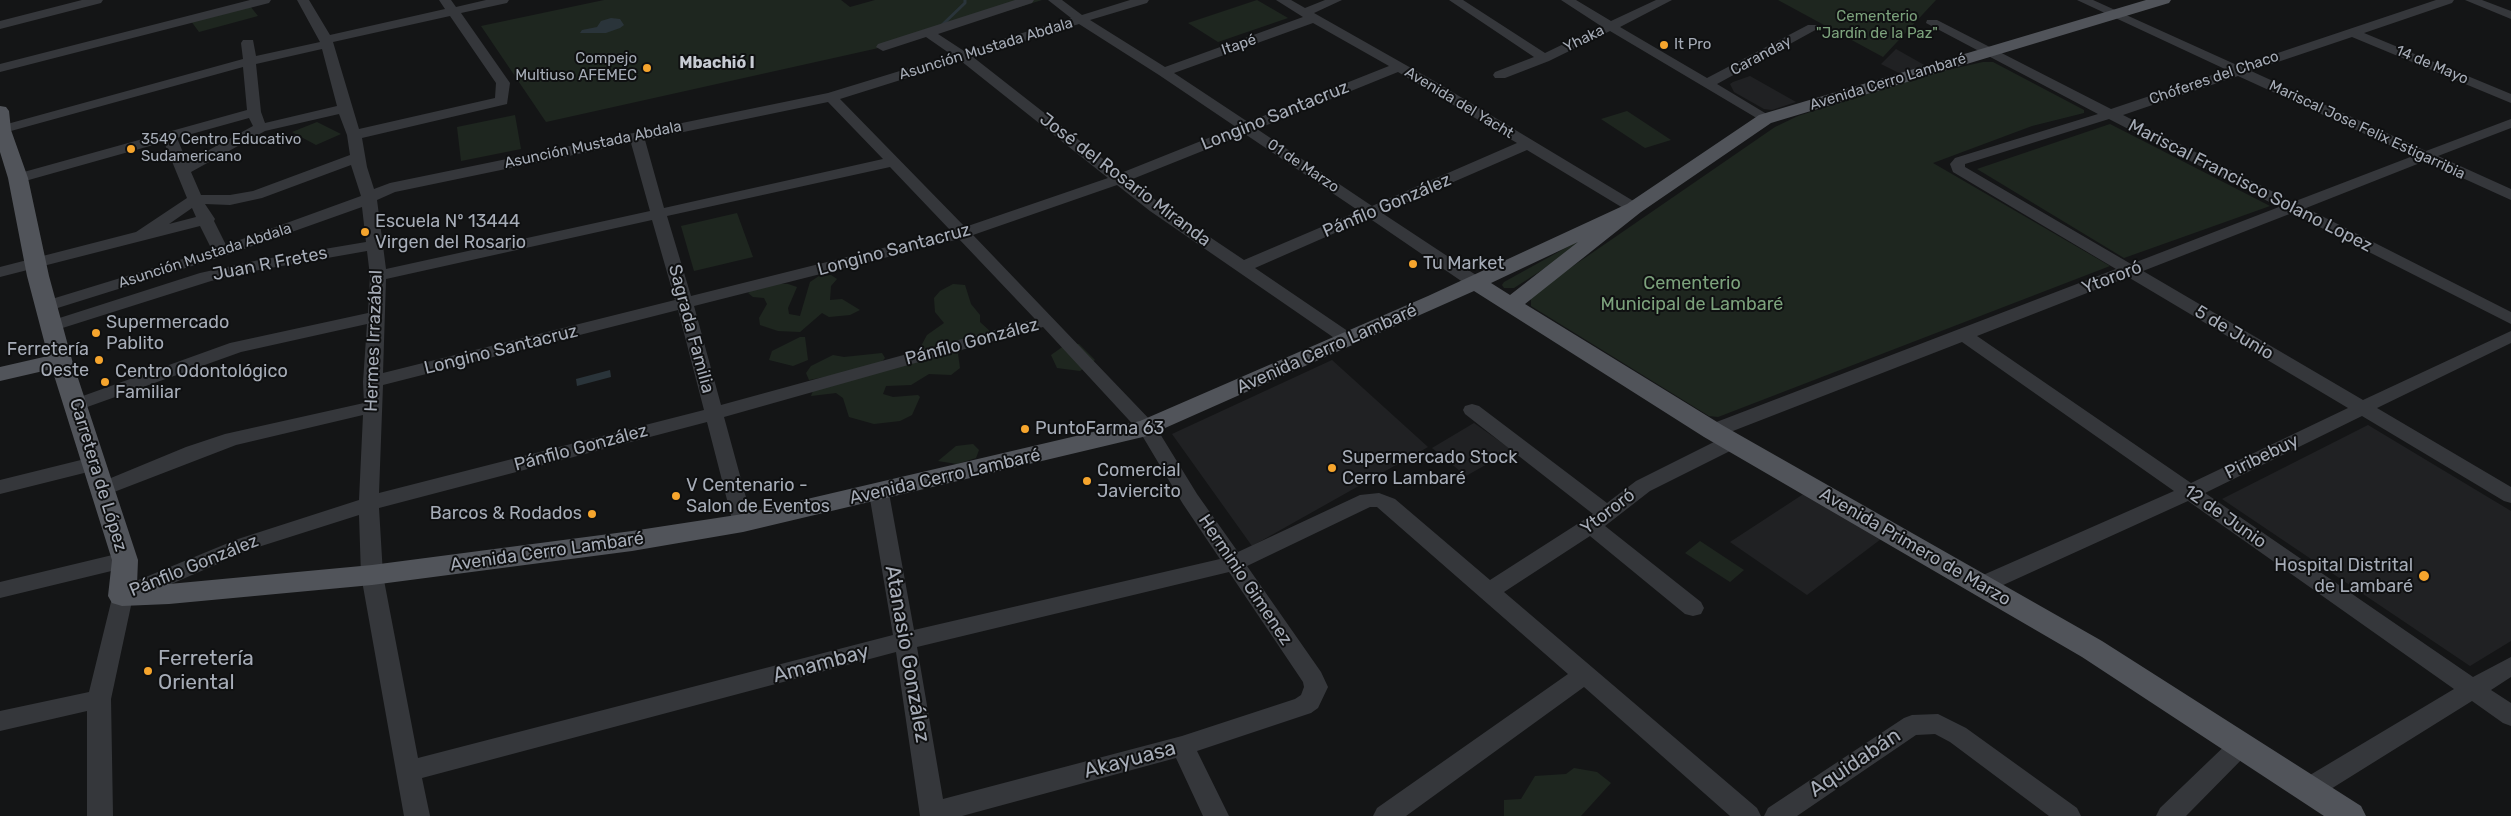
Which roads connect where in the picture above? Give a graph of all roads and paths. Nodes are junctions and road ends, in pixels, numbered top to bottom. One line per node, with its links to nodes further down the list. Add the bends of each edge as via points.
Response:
1 (97, 0): 23 (street)
2 (265, 0): 36 (street)
3 (303, 0): 28 (street, Hermes Irrazábal)
4 (503, 0): 17 (street)
5 (1028, 0): 27 (street)
6 (1054, 0): 21 (street, 01 de Marzo)
7 (1143, 0): 21 (street, Asunción Mustada Abdala)
8 (1282, 0): 20 (street, Avenida del Yacht)
9 (1336, 0): 20 (street, Itapé)
10 (1455, 0): 33 (street)
11 (1567, 0): 24 (street)
12 (1666, 0): 24 (street, Yhaka)
13 (2083, 0): 18 (street, Mariscal Jose Felix Estigarribia)
14 (2163, 0): 18 (main road, Avenida Cerro Lambaré)
15 (2448, 0): 26 (street, Chóferes del Chaco)
16 (2471, 0): 19 (street)
17 (448, 5): 28 (street); 51 (street, via 503,83 502,101)
18 (2115, 14): 31 (main road, Avenida Cerro Lambaré); 37 (street, Mariscal Jose Felix Estigarribia)
19 (2511, 15)
20 (1309, 16): 35 (street, Avenida del Yacht); 38 (street, Itapé)
21 (1081, 20): 32 (street, Asunción Mustada Abdala); 38 (street, 01 de Marzo)
22 (1932, 24): 31 (street, Mariscal Francisco Solano Lopez)
23 (0, 25)
24 (1612, 26): 33 (street, Yhaka); 40 (street)
25 (1813, 28): 40 (street, Caranday)
26 (2352, 32): 37 (street, Chóferes del Chaco); 42 (street, 14 de Mayo)
27 (928, 33): 30 (street); 32 (street, José del Rosario Miranda)
28 (326, 42): 34 (street); 43 (street, Hermes Irrazábal)
29 (248, 43): 34 (street)
30 (883, 47)
31 (1988, 52): 45 (street, Mariscal Francisco Solano Lopez); 46 (main road, Avenida Cerro Lambaré)
32 (964, 57): 41 (street, Asunción Mustada Abdala); 61 (street, José del Rosario Miranda)
33 (1544, 58): 39 (street, Yhaka)
34 (250, 61): 44 (street); 48 (street)
35 (1399, 67): 49 (street, Longino Santacruz); 54 (street, Avenida del Yacht)
36 (0, 68)
37 (2238, 70): 45 (street, Chóferes del Chaco); 55 (street, Mariscal Jose Felix Estigarribia)
38 (1164, 72): 49 (street, 01 de Marzo)
39 (1500, 75)
40 (1708, 83): 46 (street)
41 (831, 97): 53 (street, Asunción Mustada Abdala); 57 (street, Herminio Gimenez)
42 (2511, 99)
43 (344, 108): 50 (street); 51 (street, Hermes Irrazábal)
44 (254, 112): 50 (street); 52 (street)
45 (2110, 114): 58 (street, Chóferes del Chaco, via 1960,161); 66 (street, Mariscal Francisco Solano Lopez)
46 (1766, 119): 65 (main road, Avenida Cerro Lambaré)
47 (2511, 123): 55 (street, Ytororó)
48 (1, 124): 60 (main road, Carretera de López)
49 (1245, 127): 61 (street, Longino Santacruz); 67 (street, 01 de Marzo)
50 (260, 128): 59 (street)
51 (354, 135): 56 (street, Hermes Irrazábal)
52 (170, 136): 59 (street); 60 (street)
53 (638, 136): 63 (street, Asunción Mustada Abdala, via 390,188); 68 (street, Sagrada Familia)
54 (1528, 144): 65 (street, Avenida del Yacht); 67 (street, Pánfilo González)
55 (2426, 156): 62 (street, Mariscal Jose Felix Estigarribia); 66 (street, Ytororó)
56 (358, 157): 63 (street, Hermes Irrazábal); 64 (street, via 257,195 230,200)
57 (895, 161): 68 (street); 70 (street, Herminio Gimenez)
58 (1958, 169): 76 (street, 5 de Junio)
59 (184, 170): 64 (street)
60 (18, 178): 74 (main road, Carretera de López)
61 (1119, 179): 70 (street, Longino Santacruz); 75 (street, José del Rosario Miranda, via 1156,208)
62 (2511, 195)
63 (369, 196): 72 (street, Hermes Irrazábal); 73 (street, Asunción Mustada Abdala, via 351,206)
64 (195, 199): 69 (street); 71 (street)
65 (1634, 208): 79 (main road, Avenida Cerro Lambaré); 81 (main road, Avenida Cerro Lambaré)
66 (2293, 208): 76 (street, Ytororó); 84 (street, Mariscal Francisco Solano Lopez)
67 (1373, 212): 75 (street, Pánfilo González); 79 (street, 01 de Marzo)
68 (658, 214): 78 (street); 80 (street, Sagrada Familia)
69 (207, 219): 71 (street); 73 (street)
70 (963, 233): 80 (street, Longino Santacruz); 85 (street, Herminio Gimenez)
71 (141, 236): 74 (street)
72 (375, 245): 78 (street, Hermes Irrazábal); 82 (street, Juan R Fretes, via 259,265)
73 (221, 252): 82 (street, Asunción Mustada Abdala)
74 (36, 262): 77 (street); 82 (main road, Carretera de López)
75 (1245, 266): 88 (street, José del Rosario Miranda)
76 (2130, 271): 86 (street, Ytororó); 94 (street, 5 de Junio)
77 (0, 272)
78 (378, 276): 83 (street, Hermes Irrazábal)
79 (1476, 283): 81 (main road, Avenida Primero de Marzo); 88 (main road, Avenida Cerro Lambaré)
80 (685, 304): 91 (street, Longino Santacruz); 96 (street, Sagrada Familia)
81 (1511, 305): 98 (main road, Avenida Primero de Marzo)
82 (51, 316): 89 (main road, Carretera de López)
83 (375, 317): 91 (street, Hermes Irrazábal); 92 (street, via 229,350)
84 (2511, 319)
85 (1047, 321): 96 (street, Pánfilo González); 97 (street, Herminio Gimenez)
86 (1964, 335): 98 (street, Ytororó); 102 (street, 12 de Junio)
87 (2511, 336): 94 (street, Piribebuy)
88 (1350, 340): 97 (main road, Avenida Cerro Lambaré)
89 (61, 360): 90 (main road); 92 (main road, Carretera de López)
90 (0, 374)
91 (372, 382): 93 (street, Hermes Irrazábal)
92 (76, 405): 99 (main road, Carretera de López)
93 (372, 407): 101 (street, via 232,439); 105 (street, Hermes Irrazábal)
94 (2362, 408): 102 (street, Piribebuy); 104 (street, 5 de Junio)
95 (1472, 410): 106 (street)
96 (713, 414): 105 (street, Pánfilo González); 107 (street, Sagrada Familia)
97 (1147, 428): 103 (main road, Avenida Cerro Lambaré); 109 (street, Herminio Gimenez)
98 (1722, 436): 106 (street, Ytororó, via 1643,486); 111 (main road, Avenida Primero de Marzo)
99 (93, 464): 100 (street); 101 (main road, Carretera de López)
100 (0, 487)
101 (101, 490): 108 (main road, Carretera de López)
102 (2190, 492): 111 (street, Piribebuy); 120 (street, 12 de Junio)
103 (879, 493): 107 (main road, Avenida Cerro Lambaré); 116 (street, Atanasio González)
104 (2511, 496)
105 (369, 505): 110 (street, Hermes Irrazábal); 114 (street, Pánfilo González, via 230,550)
106 (1599, 520): 113 (street, Ytororó); 115 (street)
107 (744, 523): 110 (main road, Avenida Cerro Lambaré, via 632,541)
108 (125, 560): 112 (street, Pánfilo González); 114 (main road, Carretera de López)
109 (1234, 563): 113 (street, via 1367,500 1379,500 1388,504); 116 (street, Amambay); 119 (street, Herminio Gimenez)
110 (372, 574): 114 (main road, Avenida Cerro Lambaré); 127 (street, Hermes Irrazábal)
111 (1982, 585): 125 (main road, Avenida Primero de Marzo, via 2092,649)
112 (0, 590)
113 (1489, 591): 118 (street)
114 (122, 596): 121 (street, Carretera de López)
115 (1693, 608)
116 (906, 641): 127 (street, Amambay); 129 (street, Atanasio González)
117 (2511, 666): 120 (street)
118 (1584, 676): 133 (street); 134 (street)
119 (1316, 687): 126 (street, Akayuasa, via 1310,701 1303,706)
120 (2472, 689): 122 (street, 12 de Junio); 128 (street)
121 (99, 699): 123 (street); 130 (street, Carretera de López)
122 (2511, 716)
123 (0, 721)
124 (1938, 724): 135 (street, Aquidabán, via 1912,725); 136 (street, via 1958,735)
125 (2242, 744): 128 (main road, Avenida Primero de Marzo); 137 (street)
126 (1182, 746): 129 (street, Akayuasa); 132 (street)
127 (409, 771): 131 (street, Hermes Irrazábal)
128 (2309, 790): 138 (main road, Avenida Primero de Marzo)
129 (933, 814)
130 (100, 816)
131 (418, 816)
132 (1216, 816)
133 (1386, 816)
134 (1748, 816)
135 (1777, 816)
136 (2068, 816)
137 (2169, 816)
138 (2350, 816)

